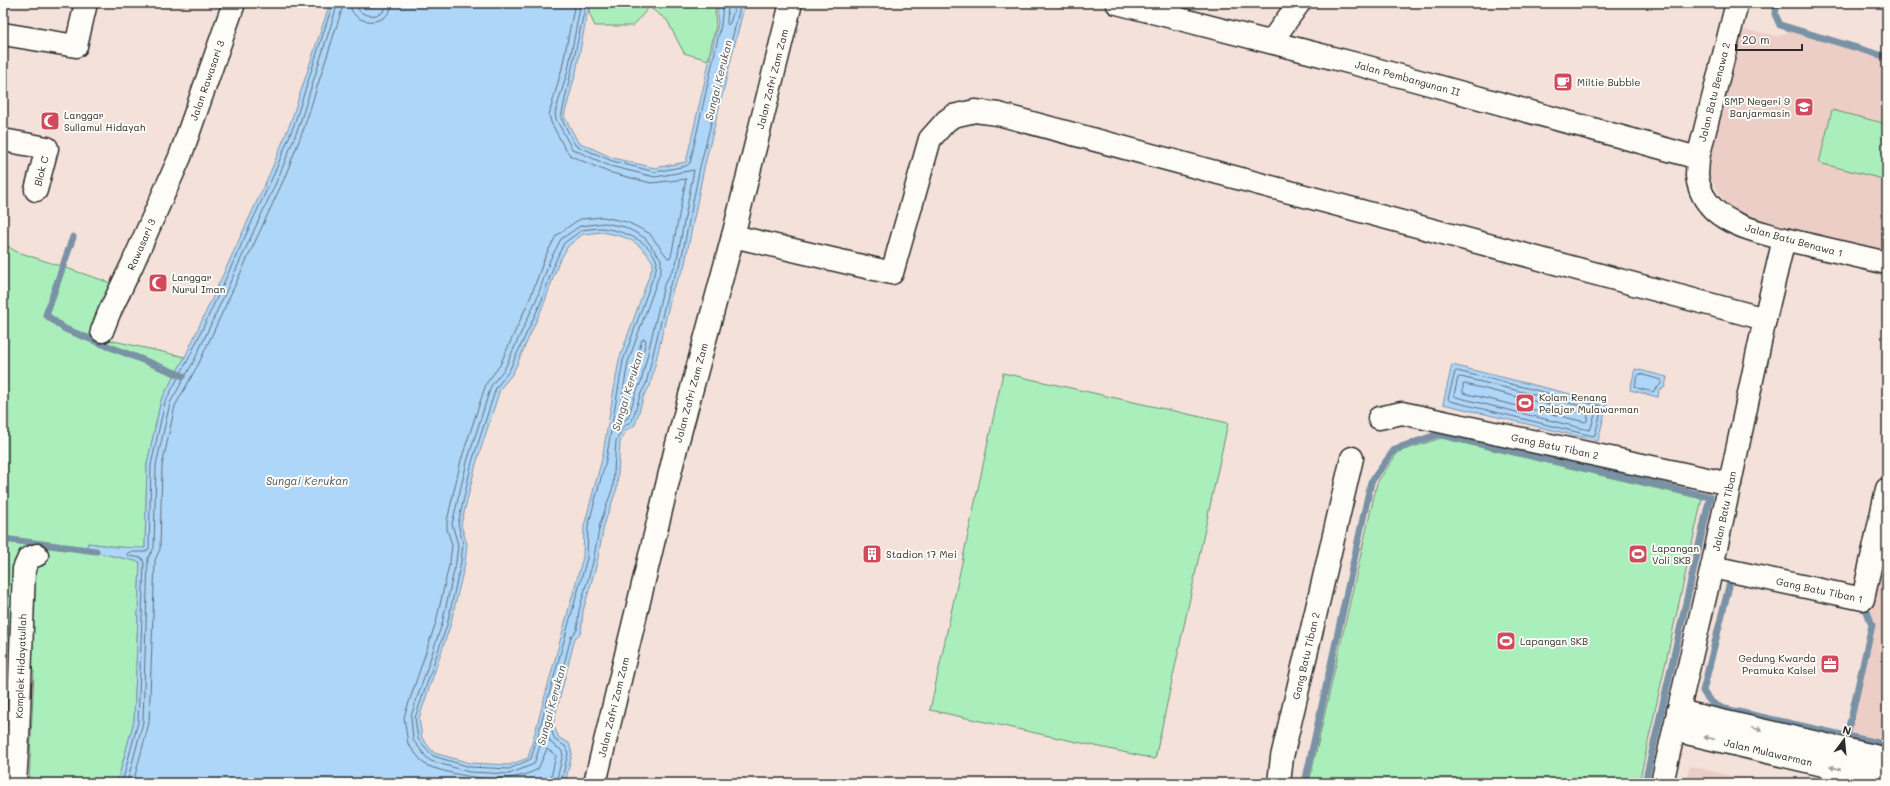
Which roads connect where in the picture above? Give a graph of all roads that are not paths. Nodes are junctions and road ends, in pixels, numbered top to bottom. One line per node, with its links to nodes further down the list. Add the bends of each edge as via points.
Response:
1 (86, 3): 8 (street, via 76,46)
2 (234, 3): 11 (street, Jalan Rawasari 3)
3 (791, 3): 14 (street, Jalan Zafri Zam Zam)
4 (1116, 3): 7 (street, Jalan Pembangunan II)
5 (1299, 3): 9 (street)
6 (1736, 3): 12 (street, Jalan Batu Benawa 2)
7 (1169, 9): 9 (street, Jalan Pembangunan II)
8 (3, 34)
9 (1271, 42): 12 (street, Jalan Pembangunan II)
10 (3, 140): 13 (street, Blok C, via 47,148)
11 (180, 157): 18 (street, Rawasari 3)
12 (1698, 158): 15 (street, Jalan Batu Benawa 1, via 1697,177 1706,200 1716,212 1731,223)
13 (36, 190)
14 (732, 236): 17 (street, via 892,272 930,139 953,116 975,111 998,114); 30 (street, Jalan Zafri Zam Zam, via 677,444)
15 (1784, 239): 16 (street, Jalan Batu Benawa 1); 17 (street, Jalan Batu Tiban)
16 (1887, 263)
17 (1765, 319): 21 (street, Jalan Batu Tiban)
18 (102, 331)
19 (1379, 418): 21 (street, Gang Batu Tiban 2, via 1402,413)
20 (1352, 458): 31 (street, Gang Batu Tiban 2, via 1282,756)
21 (1730, 484): 24 (street, Jalan Batu Tiban)
22 (1887, 489): 24 (street, Gang Batu Tiban 1, via 1863,599)
23 (37, 555): 26 (street, Komplek Hidayatullah, via 29,558 24,569)
24 (1712, 567): 25 (street, Jalan Batu Tiban)
25 (1676, 721): 27 (street, Jalan Mulawarman, one-way to 27); 28 (street, Jalan Mulawarman, one-way to 25); 32 (street, Jalan Batu Tiban)
26 (11, 737): 29 (street, Komplek Hidayatullah)
27 (1887, 759)
28 (1887, 780)
29 (15, 783)
30 (594, 783)
31 (1279, 783)
32 (1662, 783)

